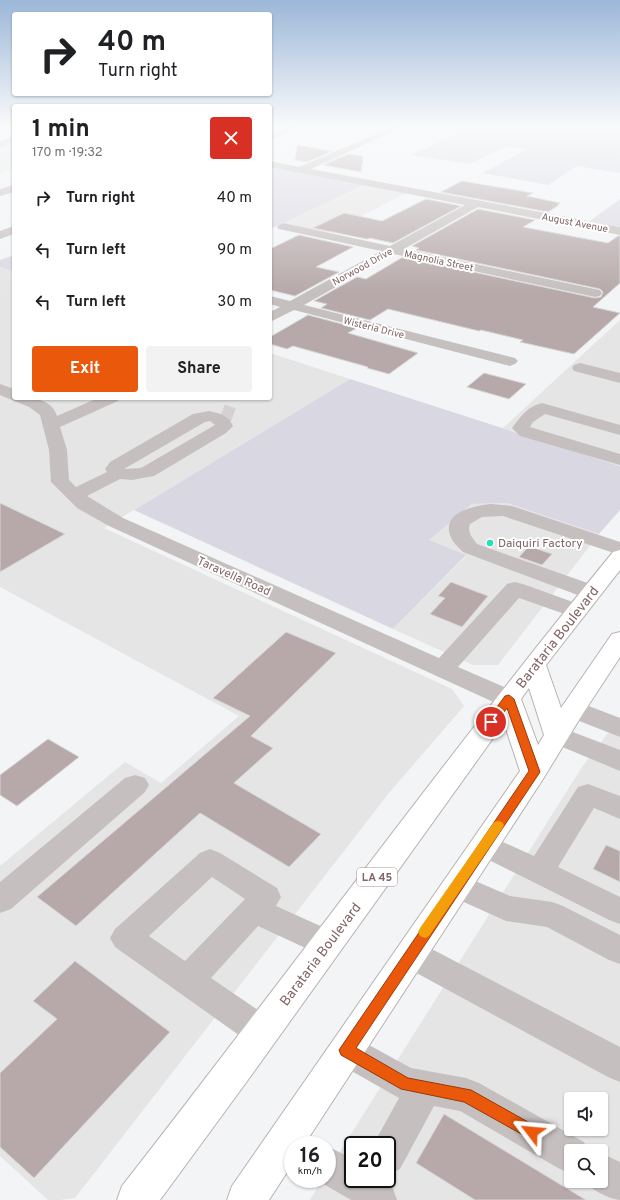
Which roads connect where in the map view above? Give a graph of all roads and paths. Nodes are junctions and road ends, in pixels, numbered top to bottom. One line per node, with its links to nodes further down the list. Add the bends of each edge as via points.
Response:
1 (357, 181): 4 (street, August Avenue)
2 (12, 189): 3 (street)
3 (0, 193)
4 (475, 204): 7 (street, August Avenue); 9 (street, Norwood Drive)
5 (284, 227): 9 (street, Magnolia Street)
6 (12, 231): 8 (street)
7 (620, 231)
8 (0, 236)
9 (392, 250): 10 (street, Magnolia Street); 12 (street, Norwood Drive)
10 (595, 293)
11 (272, 301): 12 (street, Wisteria Drive)
12 (292, 306): 13 (street, Norwood Drive); 14 (street, Wisteria Drive)
13 (272, 317)
14 (510, 361)
15 (580, 368): 16 (street)
16 (620, 378)
17 (28, 400): 22 (street, Taravella Road, via 48,413)
18 (80, 400): 20 (street)
19 (108, 400): 20 (street)
20 (96, 406): 22 (street)
21 (221, 418): 25 (street, via 147,472 129,476 118,473)
22 (52, 425): 25 (street, Taravella Road, via 58,450 60,482)
23 (620, 430): 24 (street, via 542,408 527,419 521,428 526,432)
24 (620, 460)
25 (75, 495): 31 (street, Taravella Road, via 84,504 116,522)
26 (620, 550): 28 (street, via 505,510 477,511 460,522 460,537 470,548)
27 (620, 556): 28 (main road, Barataria Boulevard / LA 45)
28 (584, 602): 30 (main road, Barataria Boulevard / LA 45); 31 (street, via 515,589)
29 (616, 652): 33 (main road)
30 (534, 664): 32 (main road, Barataria Boulevard / LA 45); 35 (main road)
31 (443, 669): 32 (street, Taravella Road)
32 (509, 699): 37 (main road); 46 (main road, Barataria Boulevard / LA 45)
33 (573, 709): 34 (street); 35 (main road)
34 (620, 728)
35 (557, 735): 36 (street); 37 (main road)
36 (620, 761)
37 (534, 772): 40 (main road)
38 (135, 785): 43 (street)
39 (620, 808): 41 (street, via 588,794)
40 (485, 844): 41 (street); 42 (main road)
41 (539, 872): 45 (street)
42 (457, 885): 47 (street, via 506,908 552,915); 48 (main road)
43 (0, 900)
44 (254, 910): 46 (street); 49 (street); 49 (street, via 266,897 210,861 126,938)
45 (620, 911)
46 (327, 944): 50 (main road, Barataria Boulevard / LA 45)
47 (620, 950)
48 (411, 954): 51 (main road); 52 (street)
49 (187, 981): 50 (street)
50 (262, 1032): 62 (main road, Barataria Boulevard / LA 45)
51 (346, 1050): 53 (street, via 406,1084); 54 (main road)
52 (620, 1065)
53 (425, 1088): 55 (street); 56 (street, via 466,1095)
54 (294, 1136)
55 (396, 1140)
56 (564, 1150)
57 (284, 1151): 63 (main road)
58 (336, 1171): 61 (street)
59 (608, 1176): 60 (street)
60 (620, 1182)
61 (371, 1192)
62 (136, 1200)
63 (246, 1200)

